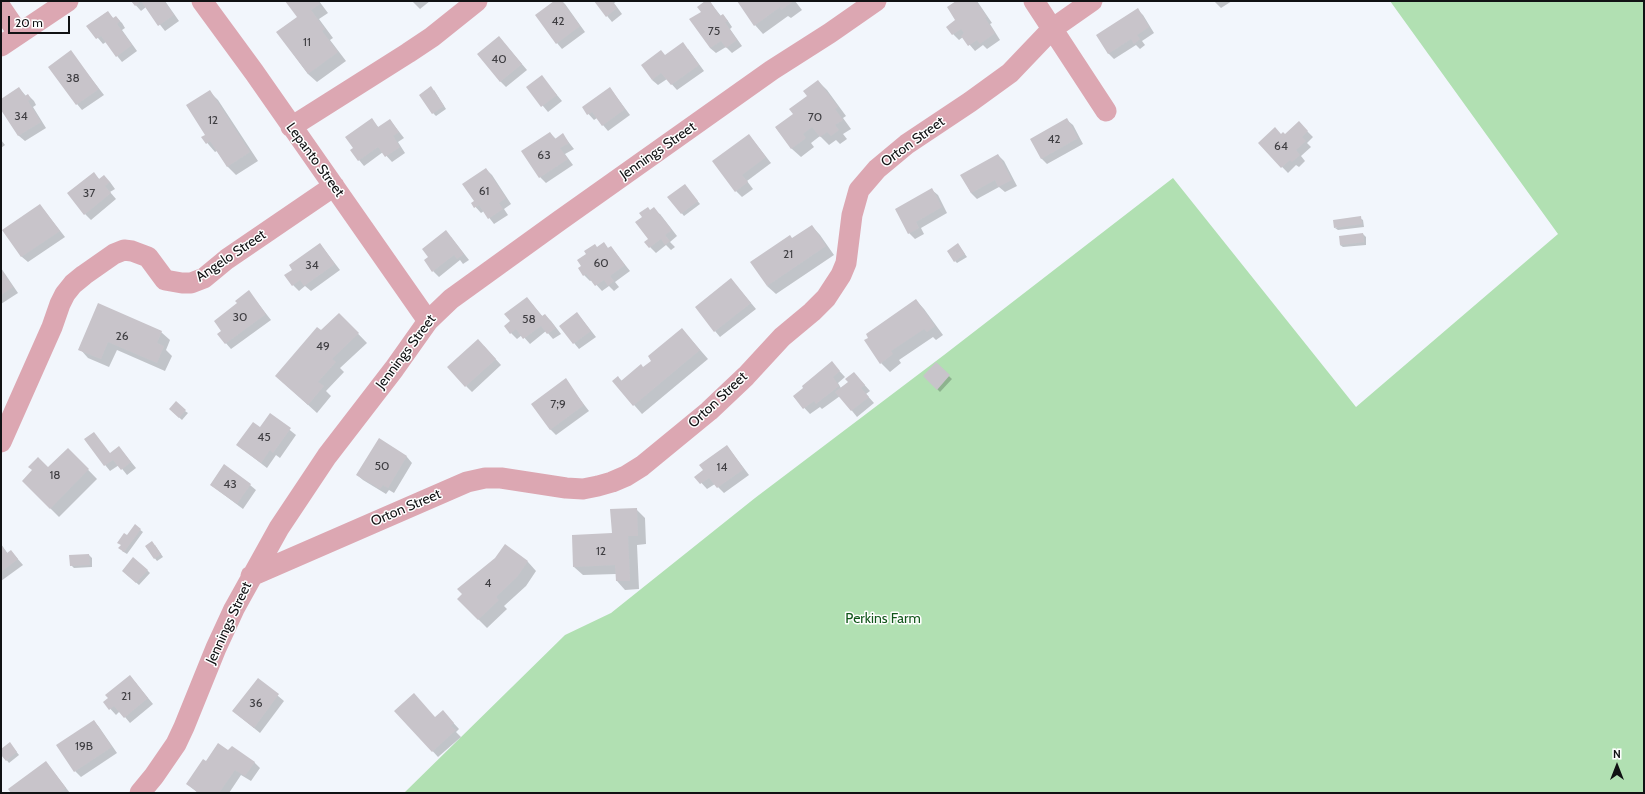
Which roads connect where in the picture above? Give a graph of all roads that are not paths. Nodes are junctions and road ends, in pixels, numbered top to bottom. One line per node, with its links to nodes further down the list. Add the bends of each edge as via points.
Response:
1 (68, 1): 9 (street)
2 (202, 1): 12 (street, Lepanto Street)
3 (477, 1): 12 (street, via 432,37)
4 (876, 1): 14 (street, Jennings Street, via 830,34 772,70 576,209 451,299)
5 (1034, 1): 8 (street)
6 (1092, 1): 8 (street, Orton Street)
7 (1, 8): 9 (street)
8 (1052, 29): 11 (street); 16 (street, Orton Street, via 1010,73 907,144 866,179 854,202 846,263 826,298 782,337 709,411 642,466 612,482 583,489 501,478 467,482)
9 (18, 33): 10 (street)
10 (1, 46)
11 (1106, 111)
12 (291, 127): 13 (street, Lepanto Street)
13 (334, 186): 14 (street, Lepanto Street); 15 (street, Angelo Street, via 204,278 182,283 165,280 148,257 124,250 84,275 73,284 60,304)
14 (428, 321): 16 (street, Jennings Street, via 314,474)
15 (1, 442)
16 (251, 576): 17 (street, Jennings Street, via 225,626 176,744)
17 (140, 793)

